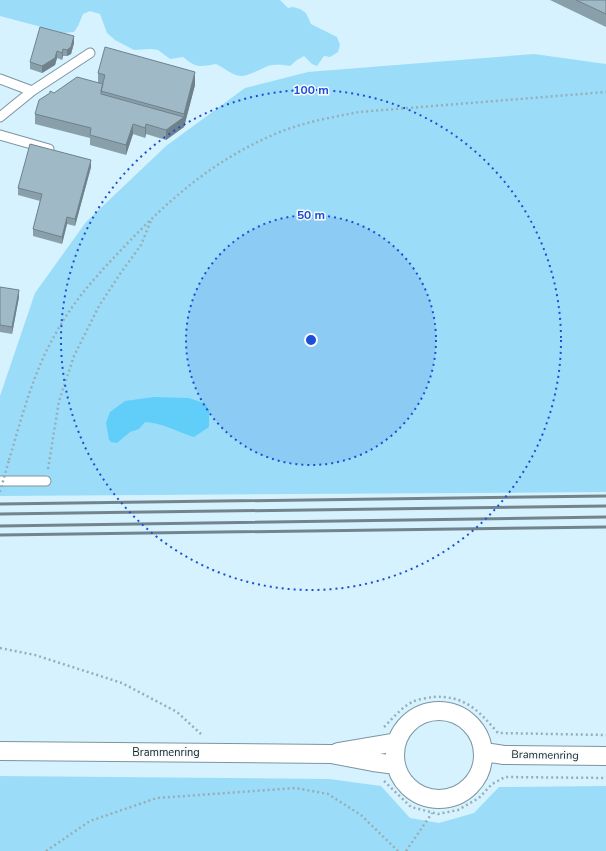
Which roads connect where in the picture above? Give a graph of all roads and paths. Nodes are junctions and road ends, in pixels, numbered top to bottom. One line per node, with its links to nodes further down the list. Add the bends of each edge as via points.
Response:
1 (90, 53): 3 (lane)
2 (0, 79): 3 (lane)
3 (32, 91): 5 (lane)
4 (606, 92): 8 (path, via 375,111 308,124 255,143 230,157 192,183)
5 (0, 117)
6 (0, 135): 7 (lane)
7 (49, 148)
8 (152, 217): 10 (path, via 141,245 99,306 74,356 59,401); 11 (path, bridge, via 82,293 55,333 32,383)
9 (0, 481): 10 (lane)
10 (46, 481)
11 (0, 492)
12 (0, 648): 14 (path, via 35,655 122,683 177,712 201,734)
13 (380, 730): 15 (path, via 413,702 447,696 466,703 482,715 498,733)
14 (194, 734)
15 (606, 735)
16 (397, 742): 18 (street, via 405,727 418,716 433,711 448,712 463,716 475,727 483,743); 19 (street, Brammenring); 21 (street)
17 (0, 751): 19 (street, Brammenring)
18 (484, 752): 20 (street, Brammenring, via 504,755); 21 (street, via 482,769 474,783 453,797 432,798 417,793 405,784 397,772)
19 (331, 754): 21 (street, Brammenring)
20 (606, 756)
21 (396, 765)
22 (378, 777): 24 (path, via 411,807)
23 (606, 778): 24 (path, via 505,777 458,810)
24 (432, 813): 27 (path)
25 (46, 851): 26 (path, via 90,821 157,798 296,788 328,794 361,815)
26 (398, 851)
27 (406, 851)

